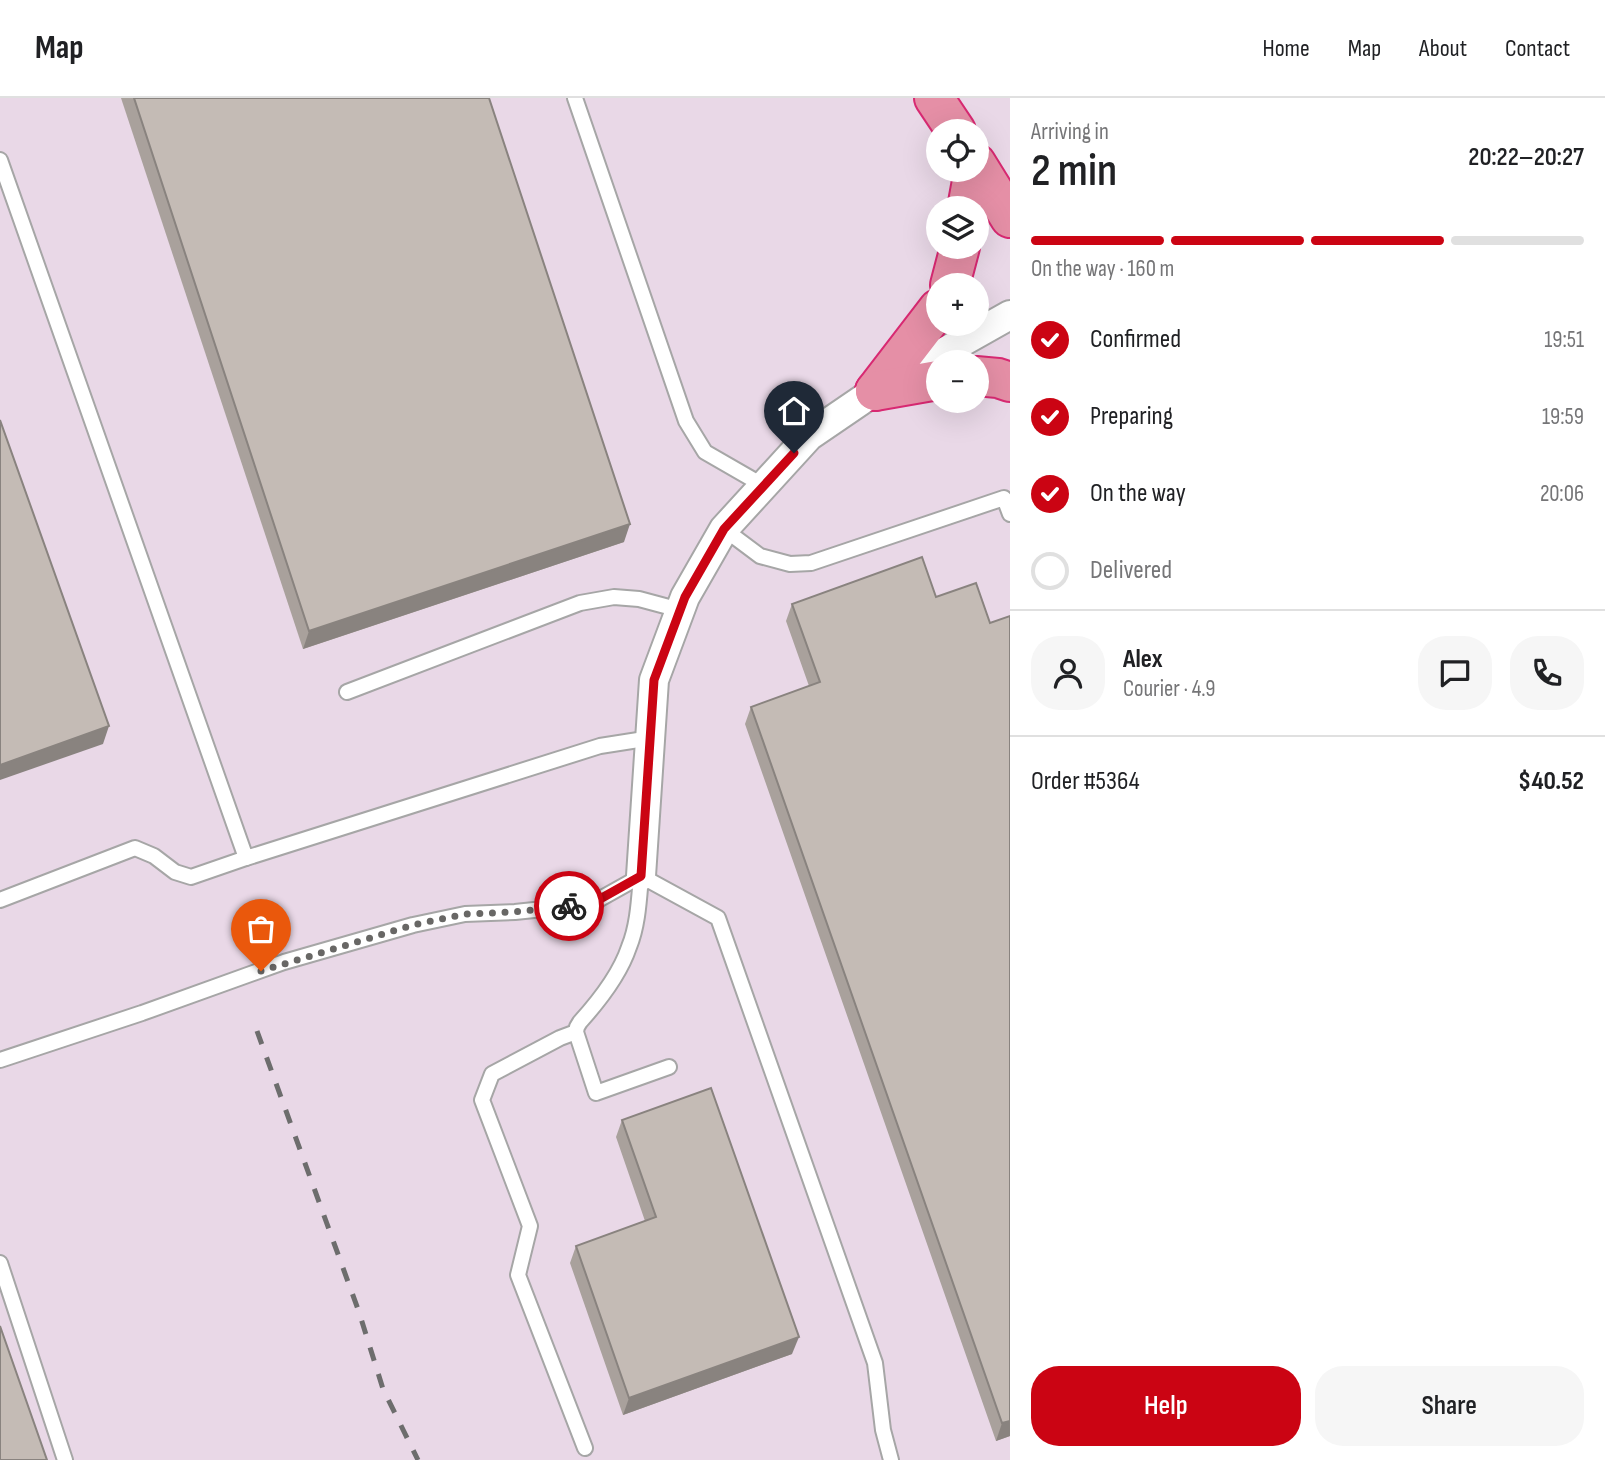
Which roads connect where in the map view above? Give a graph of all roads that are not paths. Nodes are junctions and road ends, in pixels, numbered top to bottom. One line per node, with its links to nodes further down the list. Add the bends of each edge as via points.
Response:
1 (575, 98): 15 (lane, via 686,421 705,452)
2 (934, 98): 3 (highway)
3 (948, 119)
4 (0, 160): 21 (lane)
5 (989, 168): 6 (highway)
6 (1010, 178)
7 (988, 182): 8 (highway)
8 (1010, 218)
9 (1010, 315): 14 (street)
10 (926, 325): 14 (highway)
11 (989, 377): 13 (highway)
12 (926, 382): 14 (highway)
13 (1010, 382)
14 (875, 391): 15 (street, via 809,436)
15 (764, 486): 17 (street)
16 (1010, 514): 17 (lane, via 1004,498 811,563 790,564 760,556)
17 (724, 529): 18 (street)
18 (680, 610): 19 (lane, via 614,597 580,603); 20 (street, via 654,680)
19 (346, 692)
20 (651, 738): 21 (lane, via 600,746); 22 (street)
21 (246, 858): 23 (lane, via 191,877 135,848)
22 (641, 876): 24 (lane, via 629,948); 25 (lane, via 591,904 465,914 284,962); 30 (lane, via 718,918 875,1363)
23 (0, 900)
24 (576, 1032): 26 (lane, via 596,1093); 28 (lane, via 492,1074 482,1100 530,1226 518,1275)
25 (0, 1060)
26 (669, 1067)
27 (0, 1263): 29 (lane)
28 (585, 1448)
29 (65, 1460)
30 (891, 1460)

